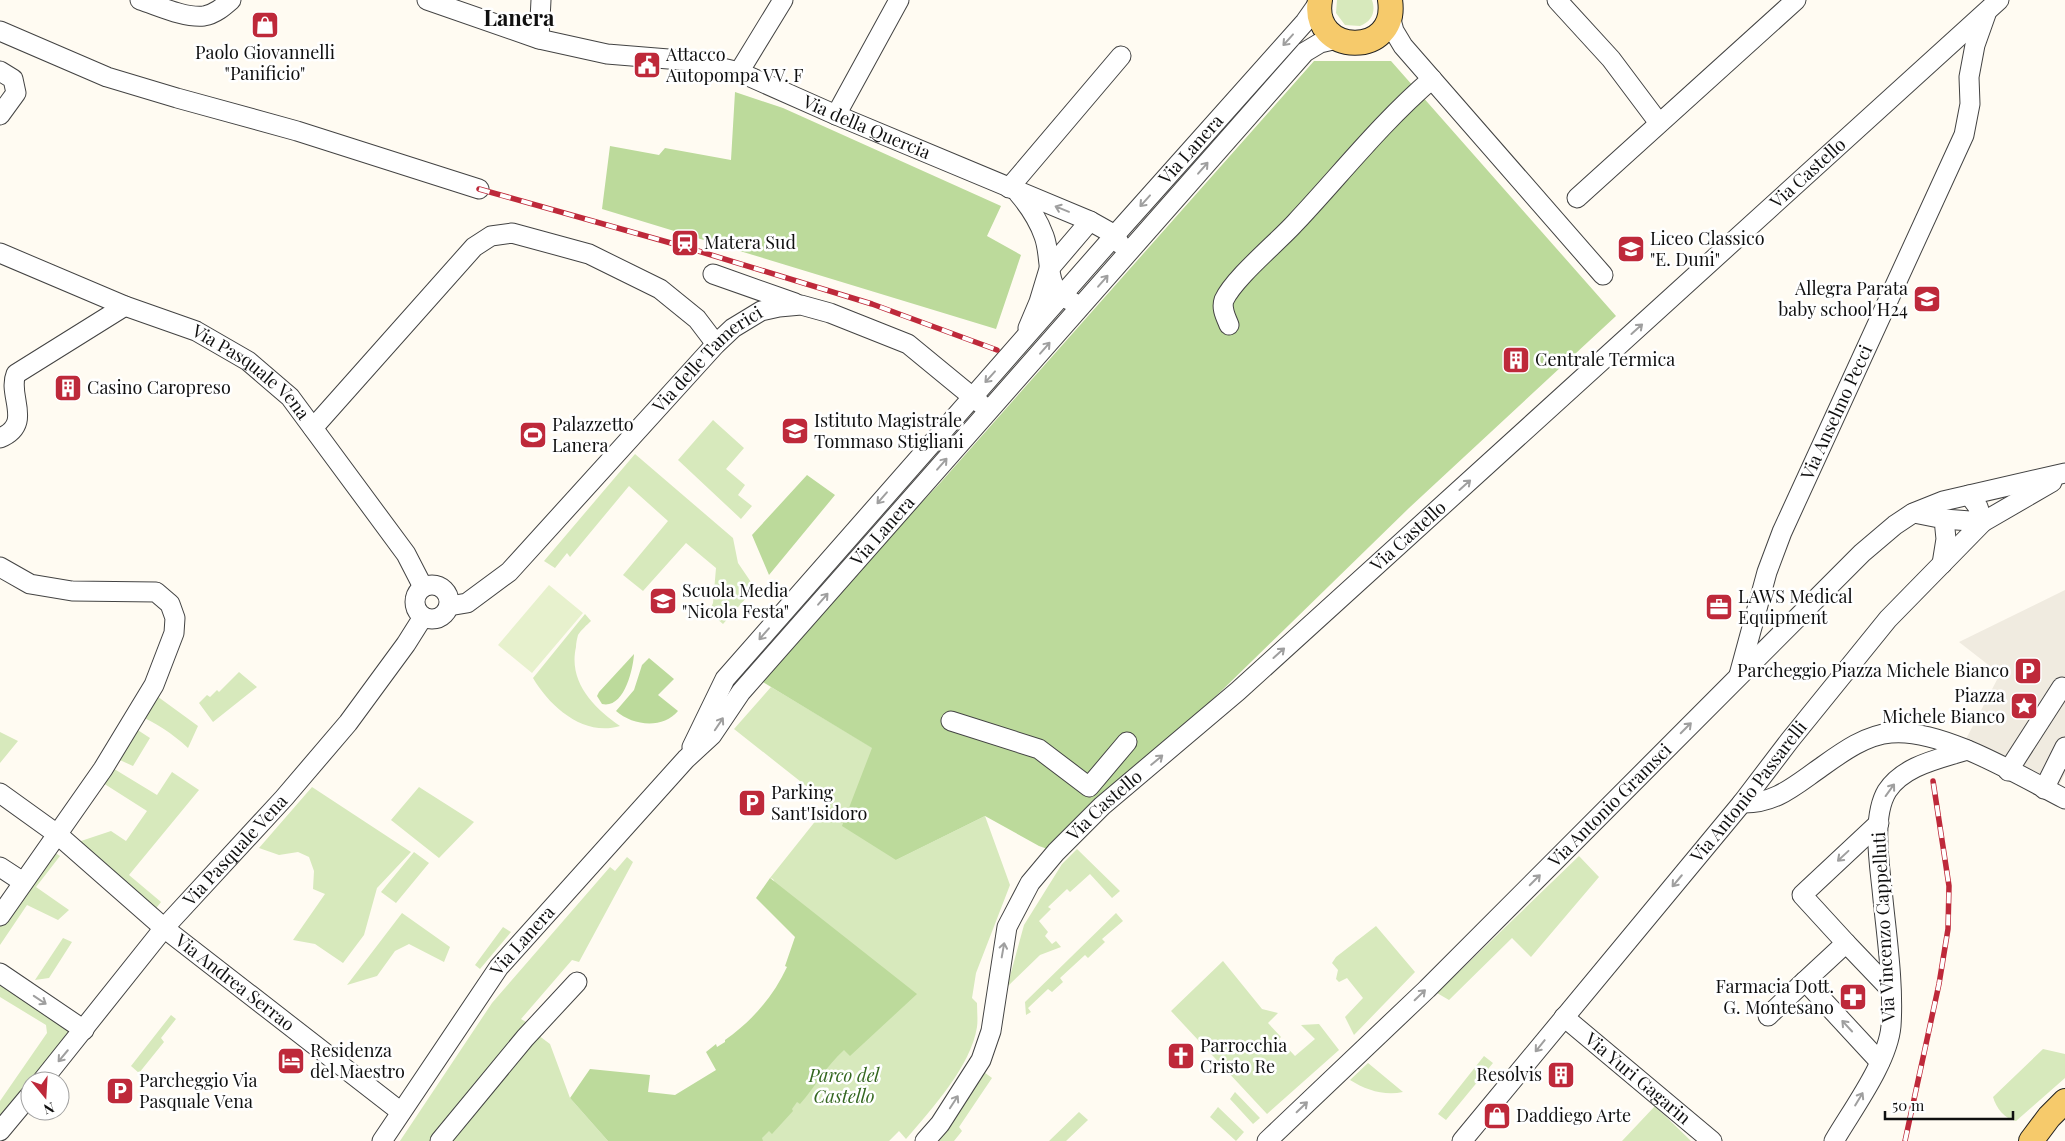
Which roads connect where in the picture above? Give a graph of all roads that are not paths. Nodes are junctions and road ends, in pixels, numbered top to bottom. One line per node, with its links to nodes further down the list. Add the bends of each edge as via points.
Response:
1 (140, 0): 2 (street, via 190,15 205,16)
2 (231, 0)
3 (428, 0): 13 (street, Via della Quercia)
4 (541, 0): 13 (street)
5 (783, 0): 19 (street)
6 (899, 0): 22 (street)
7 (1557, 0): 23 (street, via 1611,59)
8 (1796, 0): 23 (street)
9 (1319, 1): 14 (main road, via 1320,20); 28 (street, Via Lanera, one-way to 28, via 1306,22)
10 (1993, 4): 55 (street, Via Anselmo Pecci, via 1973,53 1969,77 1970,104 1964,135 1782,532 1767,572); 89 (street, Via Castello, one-way to 10, via 982,1060 991,1031 1007,927 1030,883 1056,852 1102,806 1238,691)
11 (1392, 6): 15 (main road, via 1386,25); 16 (street, via 1394,31)
12 (0, 31): 25 (street, via 107,77 297,131)
13 (538, 39): 19 (street, Via della Quercia, via 607,54 693,61)
14 (1337, 39): 15 (main road, via 1355,44); 30 (street, Via Lanera, one-way to 14, via 1305,52 1320,43)
15 (1374, 39): 16 (street)
16 (1402, 46): 20 (street)
17 (1121, 56): 24 (street)
18 (0, 71): 21 (street, via 13,79 16,93)
19 (739, 72): 22 (street, Via della Quercia)
20 (1432, 79): 33 (street); 38 (street, via 1407,100 1232,288 1223,310)
21 (0, 115)
22 (836, 115): 24 (street, Via della Quercia)
23 (1659, 123): 26 (street)
24 (1012, 189): 27 (street, Via della Quercia, one-way to 24); 31 (street, Via della Quercia, via 1035,213 1045,238)
25 (479, 190)
26 (1577, 198)
27 (1090, 221): 28 (street, Via della Quercia); 31 (street, Via Lanera)
28 (1115, 234): 30 (street); 34 (street, Via Lanera)
29 (0, 253): 37 (street, Via Pasquale Vena)
30 (1124, 257): 36 (street, Via Lanera, one-way to 30)
31 (1049, 269): 34 (street, via 1050,280); 39 (street, Via Lanera)
32 (713, 274): 35 (street)
33 (1603, 275)
34 (1063, 296): 36 (street); 39 (street, Via Lanera)
35 (801, 305): 40 (street, Via delle Tamerici, via 761,311 733,328); 41 (street, Via delle Tamerici, via 908,344)
36 (1082, 305): 42 (street, Via Lanera, one-way to 36)
37 (126, 306): 43 (street, Via Pasquale Vena, via 196,331 248,361 290,397); 44 (street, via 16,374 13,382 17,422 7,436)
38 (1229, 325)
39 (1023, 341): 41 (street, Via Lanera, one-way to 41)
40 (716, 344): 43 (street, via 697,319 660,289 589,254 512,233 491,236 474,247); 53 (street, Via delle Tamerici, via 509,572 467,603)
41 (973, 397): 42 (street, Via delle Tamerici); 61 (street, Via Lanera, one-way to 61, via 725,678)
42 (989, 410): 61 (street, Via Lanera, one-way to 42, via 712,735 741,692)
43 (313, 428): 52 (street, Via Pasquale Vena, via 406,554)
44 (0, 438)
45 (2065, 474): 46 (street, Via Antonio Gramsci); 49 (street, Via Antonio Passarelli)
46 (1969, 495): 47 (street, Via Antonio Gramsci); 49 (street)
47 (1913, 513): 48 (street); 55 (street, Via Antonio Gramsci, via 1862,553)
48 (1944, 519): 49 (street); 50 (street, via 1946,539)
49 (1983, 522): 50 (street, Via Antonio Passarelli)
50 (1942, 564): 66 (street, Via Antonio Passarelli, via 1888,619)
51 (0, 567): 68 (street, via 30,584 64,590 156,592 170,604 175,618 174,633 154,685)
52 (423, 588): 53 (street, via 440,587 448,595); 54 (street, via 415,602)
53 (449, 606): 54 (street, via 439,618)
54 (423, 616): 72 (street, Via Pasquale Vena, via 348,723)
55 (1739, 677): 90 (street, Via Antonio Gramsci, one-way to 55, via 1427,989)
56 (2064, 685): 62 (street)
57 (951, 721): 58 (street, via 1039,748 1089,788)
58 (1127, 742)
59 (2065, 747): 63 (street)
60 (1967, 750): 62 (street); 66 (street, via 1935,738 1904,733 1885,734 1849,748 1784,794 1758,804); 67 (street, Via Vincenzo Cappelluti, one-way to 60, via 1887,791 1903,775 1919,765)
61 (686, 759): 85 (street, Via Lanera, via 499,967)
62 (2008, 771): 63 (street)
63 (2044, 789): 65 (street)
64 (0, 793): 68 (street, Via Andrea Serrao)
65 (2065, 799)
66 (1742, 803): 78 (street, Via Antonio Passarelli, one-way to 78)
67 (1879, 823): 73 (street, one-way to 73, via 1802,895); 77 (street, Via Vincenzo Cappelluti, via 1878,850)
68 (57, 834): 70 (street); 72 (street, Via Andrea Serrao)
69 (0, 867): 70 (street)
70 (23, 882): 71 (street)
71 (0, 916)
72 (164, 928): 80 (street, Via Pasquale Vena); 85 (street, Via Andrea Serrao)
73 (1846, 943): 75 (street); 77 (street)
74 (0, 973): 80 (street, one-way to 80)
75 (1805, 981): 79 (street); 81 (street, one-way to 75)
76 (577, 982): 88 (street, via 525,1038)
77 (1890, 989): 81 (street, Via Vincenzo Cappelluti, via 1891,1027)
78 (1564, 1016): 91 (street, Via Antonio Passarelli, one-way to 91); 92 (street, Via Yuri Gagarin)
79 (1768, 1016)
80 (84, 1030): 82 (street, Via Pasquale Vena, one-way to 82)
81 (1880, 1062): 93 (street, Via Vincenzo Cappelluti, one-way to 81)
82 (50, 1071)
83 (2065, 1101): 94 (main road)
84 (20, 1107): 86 (street)
85 (402, 1112): 87 (street, Via Lanera)
86 (0, 1131)
87 (382, 1141)
88 (440, 1141)
89 (925, 1141)
90 (1267, 1141)
91 (1462, 1141)
92 (1712, 1141)
93 (1834, 1141)
94 (2031, 1141)

